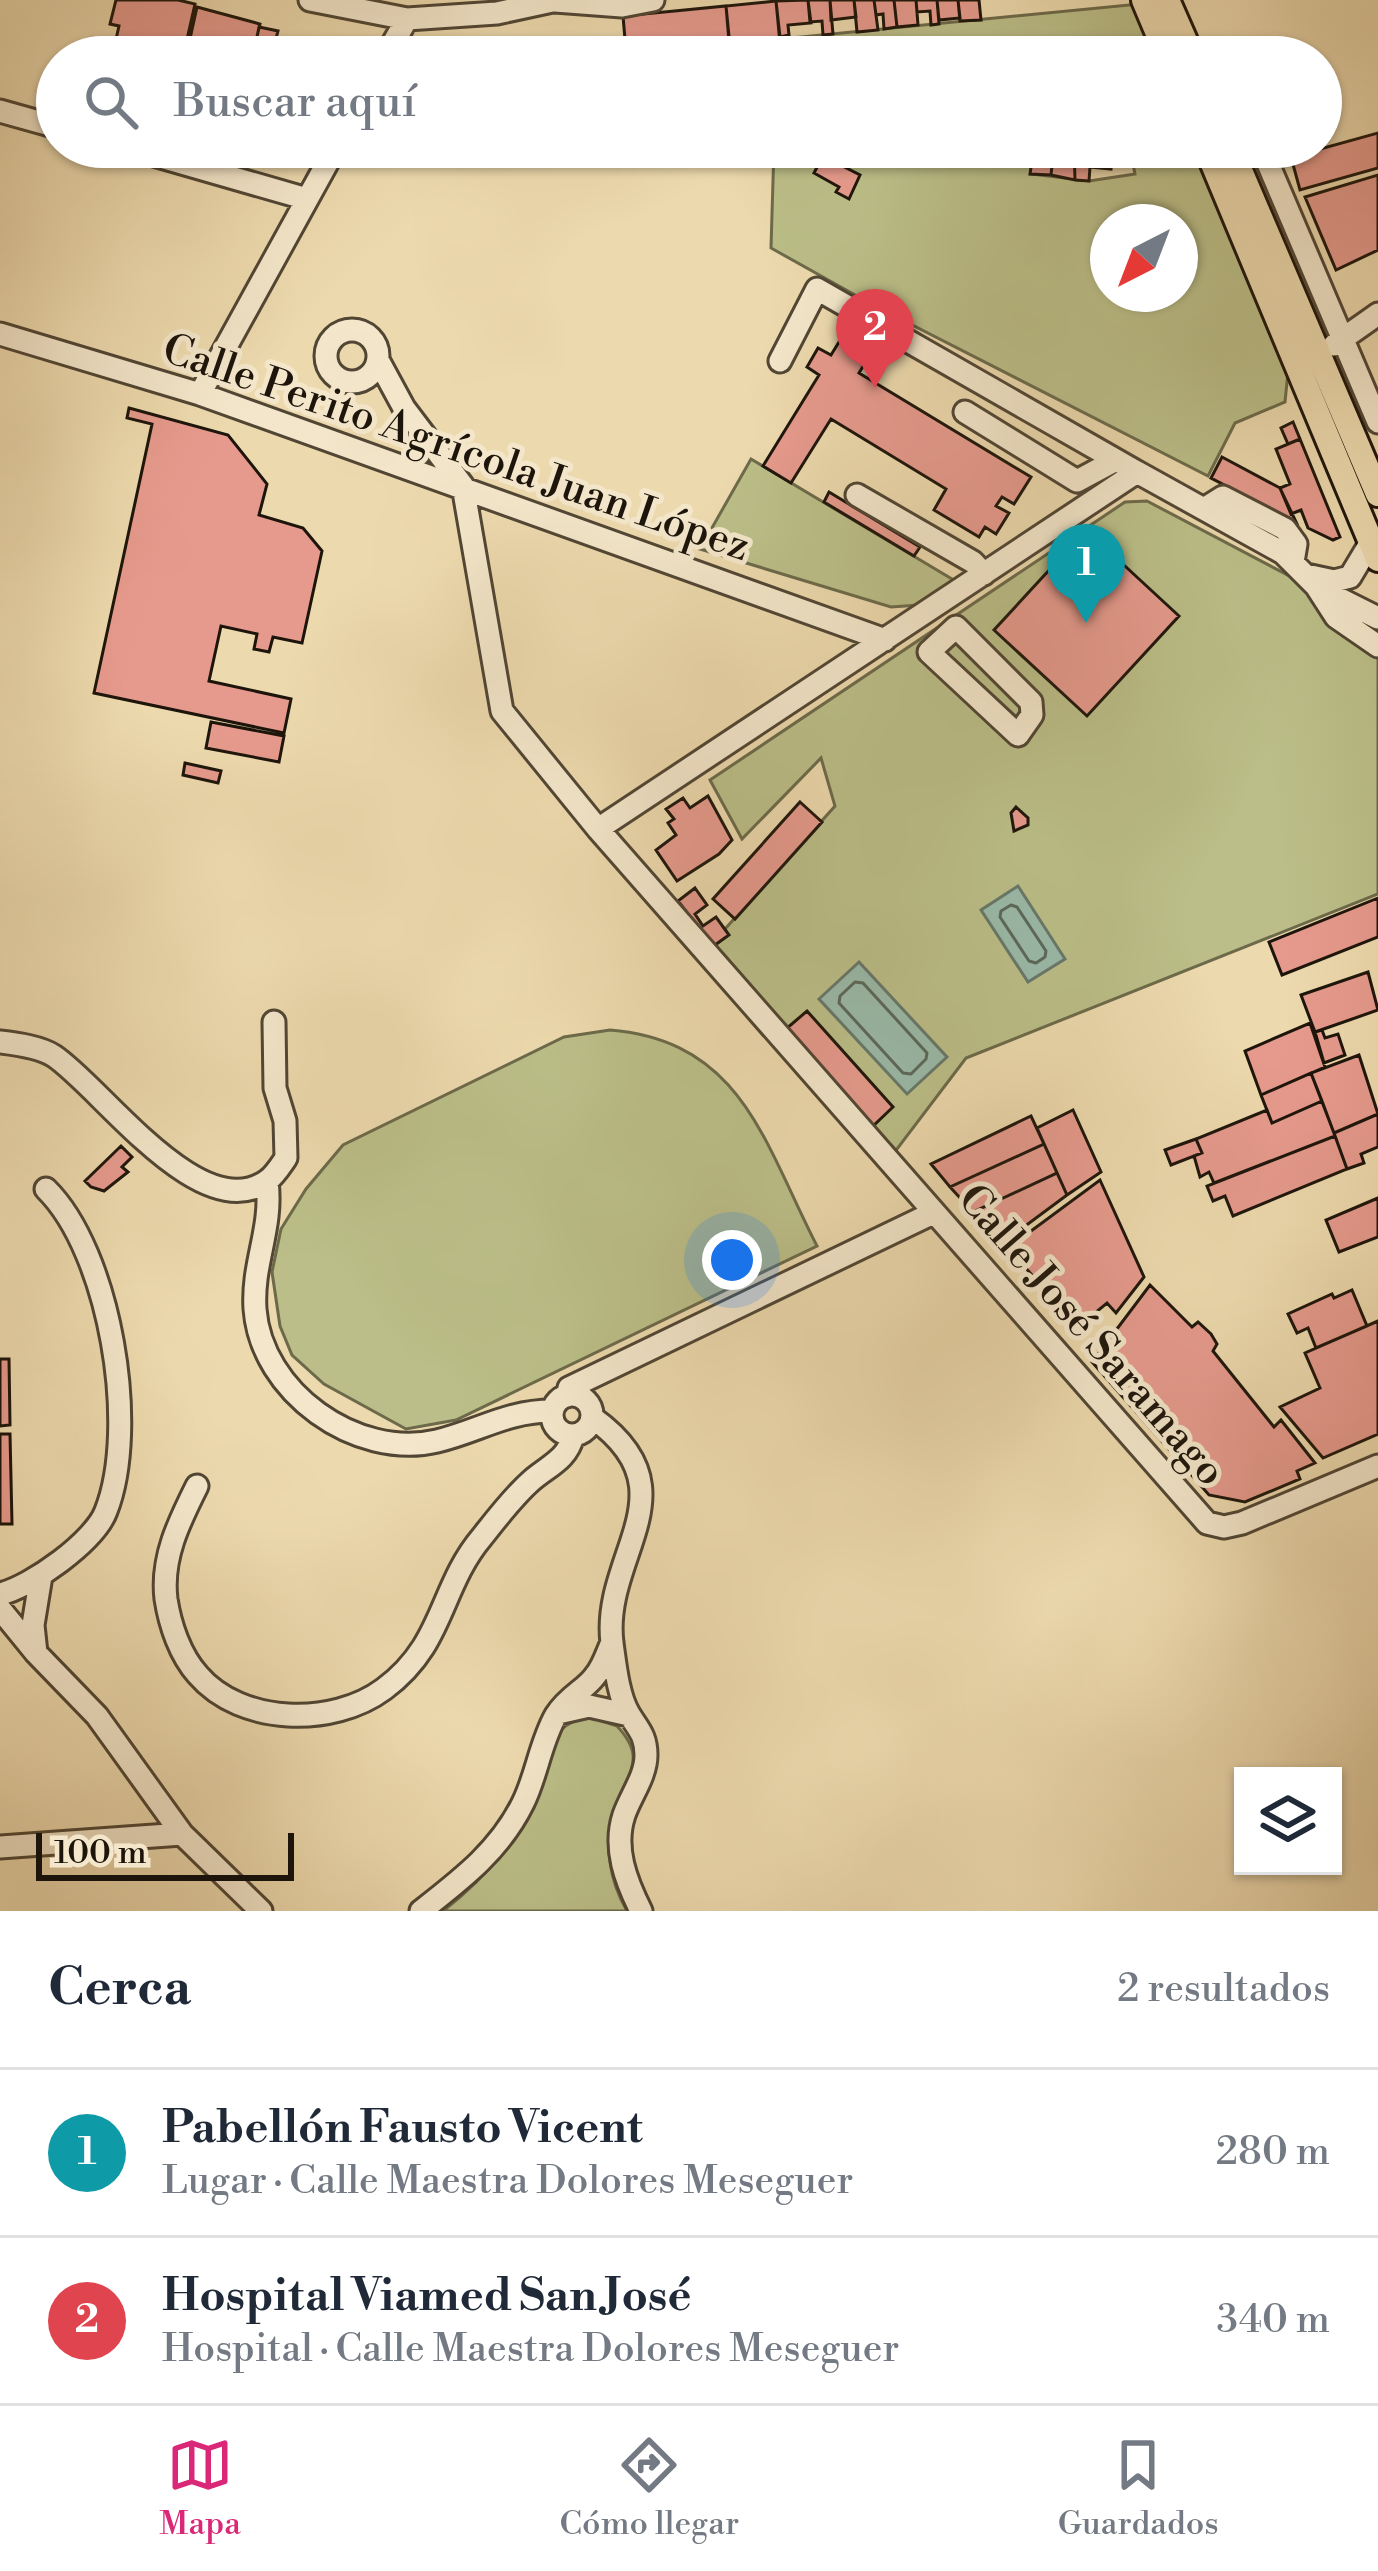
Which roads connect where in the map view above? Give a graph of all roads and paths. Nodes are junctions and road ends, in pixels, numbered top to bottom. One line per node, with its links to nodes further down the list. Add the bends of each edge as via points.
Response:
1 (310, 0): 6 (street)
2 (556, 0): 3 (street); 6 (street)
3 (653, 0)
4 (1144, 0): 8 (main road)
5 (1168, 0): 9 (main road)
6 (406, 19): 7 (street)
7 (397, 36)
8 (1159, 36)
9 (1183, 36)
10 (0, 111): 11 (street)
11 (36, 121)
12 (200, 168): 17 (street)
13 (325, 168): 17 (street)
14 (1215, 168): 32 (main road)
15 (1239, 168): 21 (main road)
16 (1270, 168): 20 (street)
17 (308, 199): 24 (street)
18 (1378, 314): 20 (street)
19 (0, 334): 24 (street, Calle Perito Agrícola Juan López)
20 (1343, 339): 21 (street); 26 (street)
21 (1319, 355): 30 (main road)
22 (378, 360): 29 (street)
23 (780, 362): 27 (street, via 817,289)
24 (200, 394): 29 (street, Calle Perito Agrícola Juan López)
25 (965, 412): 27 (street, via 1077,481)
26 (1378, 422)
27 (1116, 460): 28 (street)
28 (1137, 472): 33 (street); 34 (street)
29 (463, 486): 38 (street, Calle Perito Agrícola Juan López); 40 (street, Calle José Saramago, via 502,711)
30 (1378, 494)
31 (857, 495): 33 (street)
32 (1374, 551): 34 (street, via 1350,577)
33 (984, 574): 35 (street)
34 (1305, 574): 36 (street); 39 (street, via 1336,617)
35 (922, 616): 37 (street); 38 (street)
36 (1378, 618)
37 (943, 637): 37 (street, via 929,652 1018,735 1032,715 1023,691 956,627)
38 (885, 640): 40 (street)
39 (1378, 646)
40 (598, 829): 45 (street, Calle José Saramago)
41 (274, 1022): 43 (street, via 286,1158)
42 (0, 1042): 43 (street, via 52,1054 173,1166 214,1186)
43 (267, 1181): 47 (street, via 271,1212 255,1271 255,1314 290,1391 348,1431 395,1444 435,1442 520,1411)
44 (46, 1189): 50 (street, via 69,1211 106,1304 118,1449 106,1514)
45 (933, 1213): 46 (street); 48 (street, Calle José Saramago, via 1207,1523 1242,1523)
46 (619, 1364): 47 (street); 47 (street, via 569,1388)
47 (573, 1419): 49 (street, via 477,1542 433,1637 409,1667 356,1706 310,1718 235,1701 199,1677 177,1641 166,1597 169,1548); 53 (street, via 613,1432 636,1467 643,1509 616,1585)
48 (1378, 1466)
49 (196, 1486)
50 (41, 1576): 51 (street); 54 (street)
51 (0, 1594)
52 (0, 1609): 54 (street)
53 (612, 1642): 55 (street, via 594,1678); 56 (street)
54 (36, 1653): 57 (street, via 97,1716)
55 (558, 1713): 56 (street, via 589,1706); 60 (street, via 504,1835 478,1867)
56 (629, 1715): 61 (street, via 644,1733 646,1759 618,1845)
57 (182, 1834): 58 (street); 59 (street)
58 (0, 1847)
59 (261, 1911)
60 (421, 1911)
61 (641, 1911)

